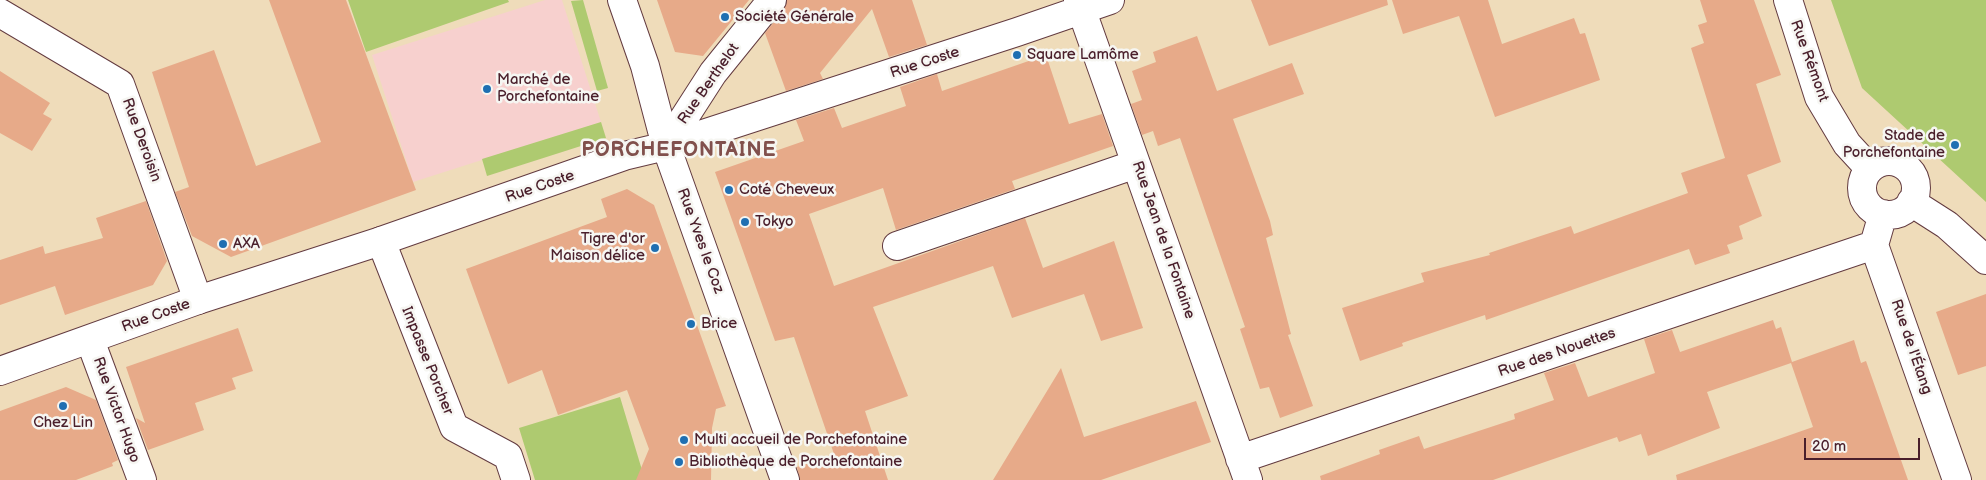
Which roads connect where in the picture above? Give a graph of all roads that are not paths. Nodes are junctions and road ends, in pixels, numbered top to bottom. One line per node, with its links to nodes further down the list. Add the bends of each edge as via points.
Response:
1 (622, 0): 7 (street, Rue Yves le Coz, via 645,66)
2 (772, 0): 7 (street, Rue Berthelot, via 713,73)
3 (1110, 0): 5 (street, Rue Coste)
4 (1788, 0): 9 (street, Rue Rémont, via 1819,97 1847,144)
5 (1080, 5): 7 (street, Rue Coste, via 1018,32); 8 (street, Rue Jean de la Fontaine)
6 (0, 13): 16 (street, Rue Deroisin, via 120,84)
7 (666, 146): 12 (street, Rue Coste, via 624,156); 22 (street, Rue Yves le Coz)
8 (1136, 164): 14 (street); 19 (street, Rue Jean de la Fontaine)
9 (1870, 169): 10 (street, via 1889,161 1903,165 1909,170 1915,185); 11 (street, via 1862,193 1868,205)
10 (1911, 202): 11 (street, via 1901,212); 15 (street, via 1947,225)
11 (1883, 214): 13 (street)
12 (380, 241): 16 (street, Rue Coste); 21 (street, Impasse Porcher, via 454,428 508,456)
13 (1874, 245): 19 (street, Rue des Nouettes); 23 (street, Rue de l'Étang)
14 (897, 246)
15 (1986, 260)
16 (198, 300): 17 (street, Rue Coste)
17 (90, 340): 18 (street, Rue Coste); 20 (street, Rue Victor Hugo)
18 (0, 371)
19 (1244, 470)
20 (142, 480)
21 (516, 480)
22 (785, 480)
23 (1957, 480)

